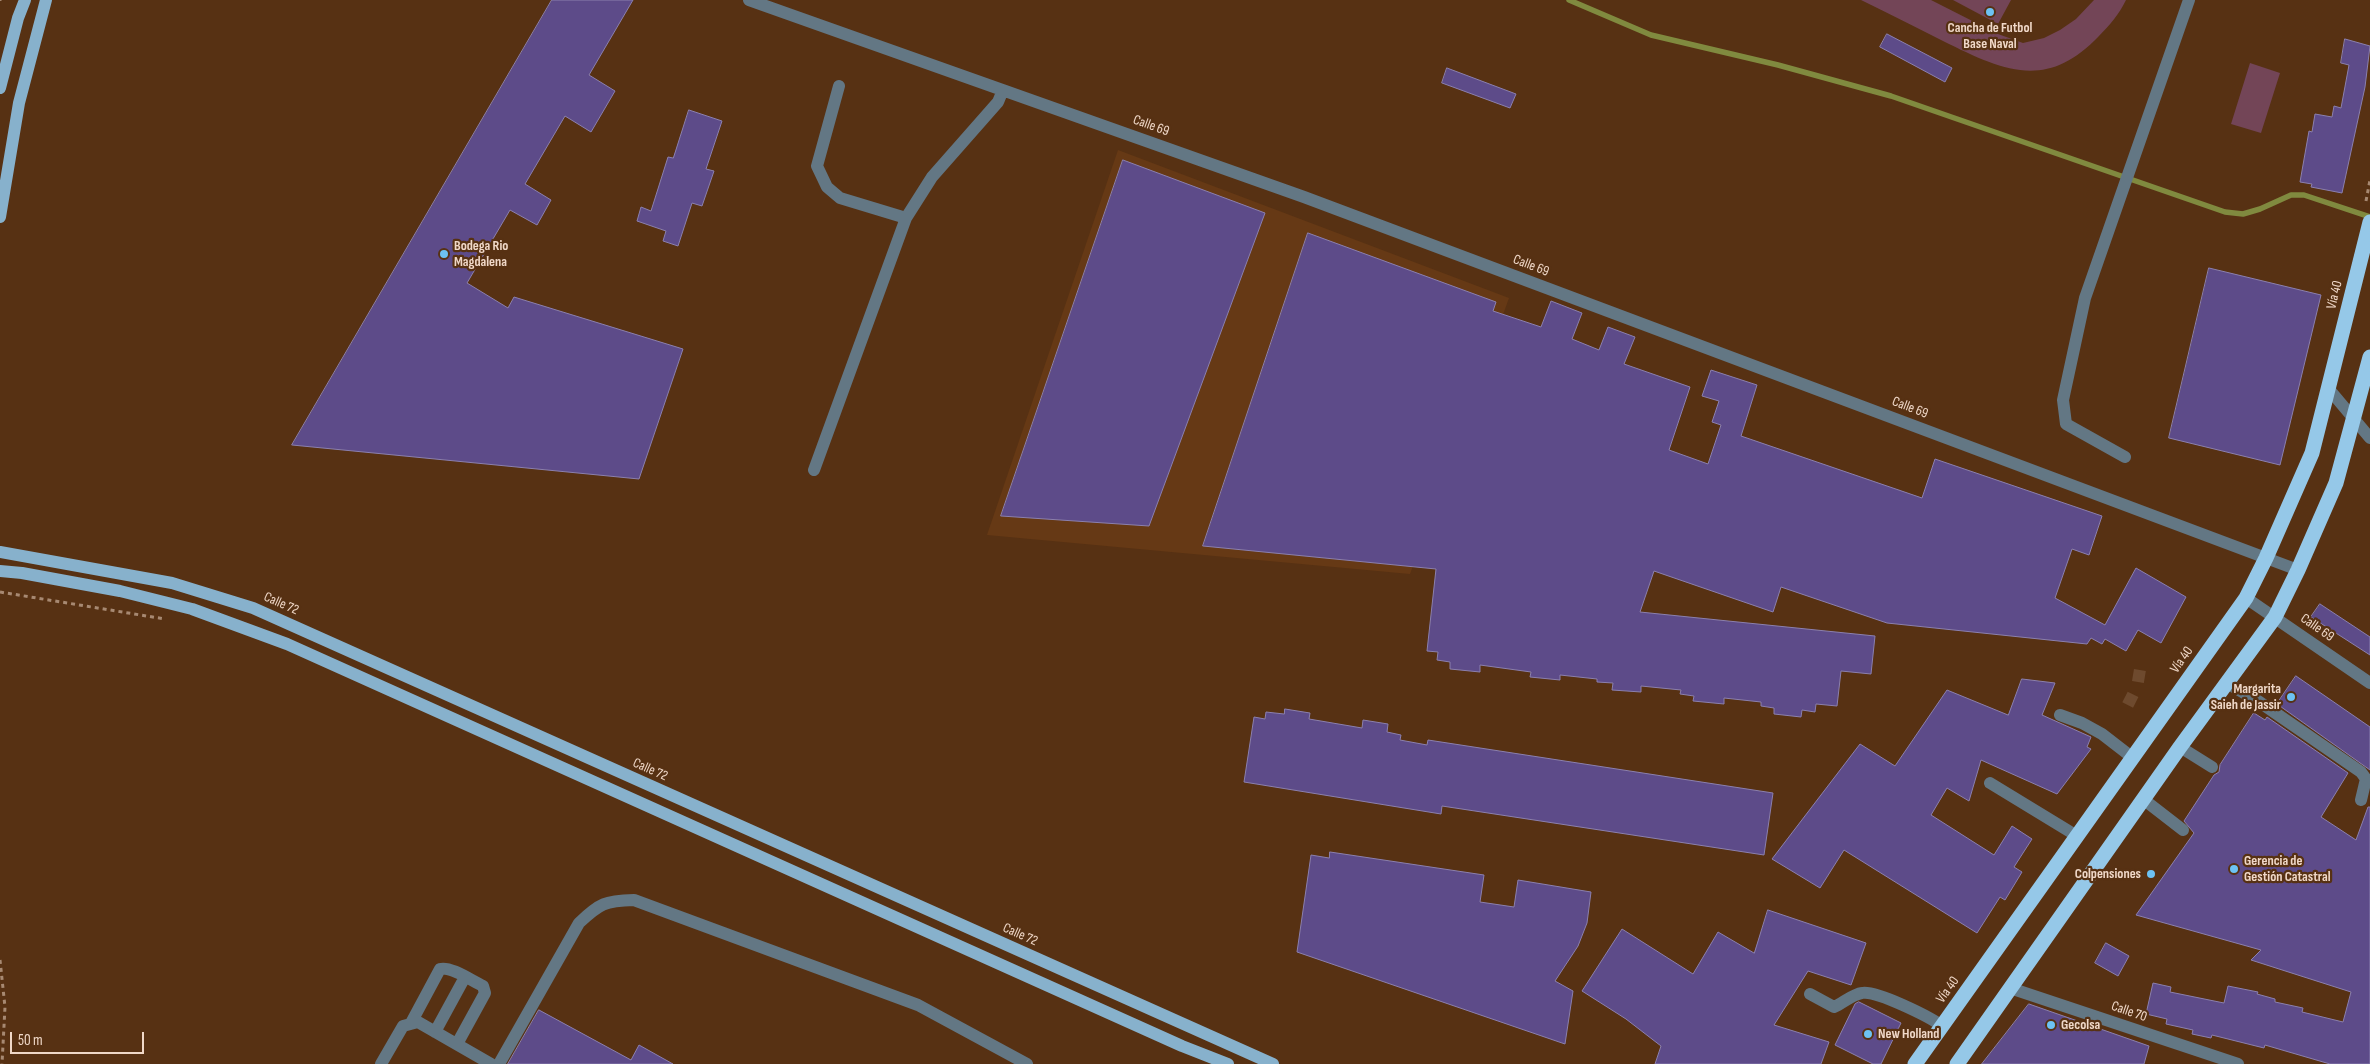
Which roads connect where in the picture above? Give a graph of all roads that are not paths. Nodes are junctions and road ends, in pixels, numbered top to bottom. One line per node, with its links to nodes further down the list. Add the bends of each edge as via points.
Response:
1 (26, 0): 6 (main road, via 18,18)
2 (46, 0): 8 (main road, via 19,103)
3 (749, 0): 7 (street, Calle 69)
4 (2189, 0): 15 (street, via 2085,298 2063,400 2066,424)
5 (839, 86): 9 (street, via 817,166 827,187 840,198)
6 (0, 88)
7 (1004, 90): 9 (street, via 998,102 932,177); 18 (street, Calle 69, via 1304,197)
8 (0, 217)
9 (906, 218): 16 (street)
10 (2369, 230): 12 (highway, Vía 40)
11 (2369, 361): 13 (highway)
12 (2328, 388): 13 (street); 18 (highway, Vía 40, via 2312,453)
13 (2354, 417): 14 (street); 19 (highway, via 2336,483)
14 (2370, 438)
15 (2125, 457)
16 (814, 470)
17 (0, 552): 47 (main road, Calle 72, via 172,583 253,608)
18 (2266, 558): 19 (street, Calle 69); 21 (highway, Vía 40)
19 (2298, 570): 22 (highway)
20 (0, 572): 46 (main road, via 22,573 192,609 287,644)
21 (2246, 598): 22 (street, Calle 69); 27 (highway, Vía 40)
22 (2275, 618): 23 (highway); 24 (street, Calle 69)
23 (2227, 683): 26 (highway); 31 (street, via 2362,772 2366,779)
24 (2370, 683)
25 (2060, 715): 27 (street, via 2102,734)
26 (2180, 747): 28 (street); 30 (highway)
27 (2133, 758): 33 (highway, Vía 40)
28 (2212, 767)
29 (1990, 783): 33 (street)
30 (2143, 799): 32 (street); 35 (highway)
31 (2361, 800)
32 (2183, 830)
33 (2078, 836): 38 (highway, Vía 40)
34 (465, 977): 37 (street, via 440,969); 39 (street); 40 (street, via 483,986 485,993)
35 (2010, 988): 41 (street, Calle 70); 49 (highway)
36 (1810, 994): 38 (street, via 1834,1007 1863,992 1873,994 1924,1014)
37 (410, 1023): 39 (street, via 418,1022); 42 (street, via 403,1026)
38 (1942, 1026): 48 (highway, Vía 40)
39 (435, 1032): 40 (street)
40 (457, 1044): 43 (street)
41 (2222, 1062): 50 (street, Calle 70)
42 (380, 1064)
43 (491, 1064)
44 (499, 1064): 45 (street, via 579,923 596,906 613,900 634,900 918,1005)
45 (1027, 1064)
46 (1228, 1064)
47 (1273, 1064)
48 (1915, 1064)
49 (1957, 1064)
50 (2238, 1064)

